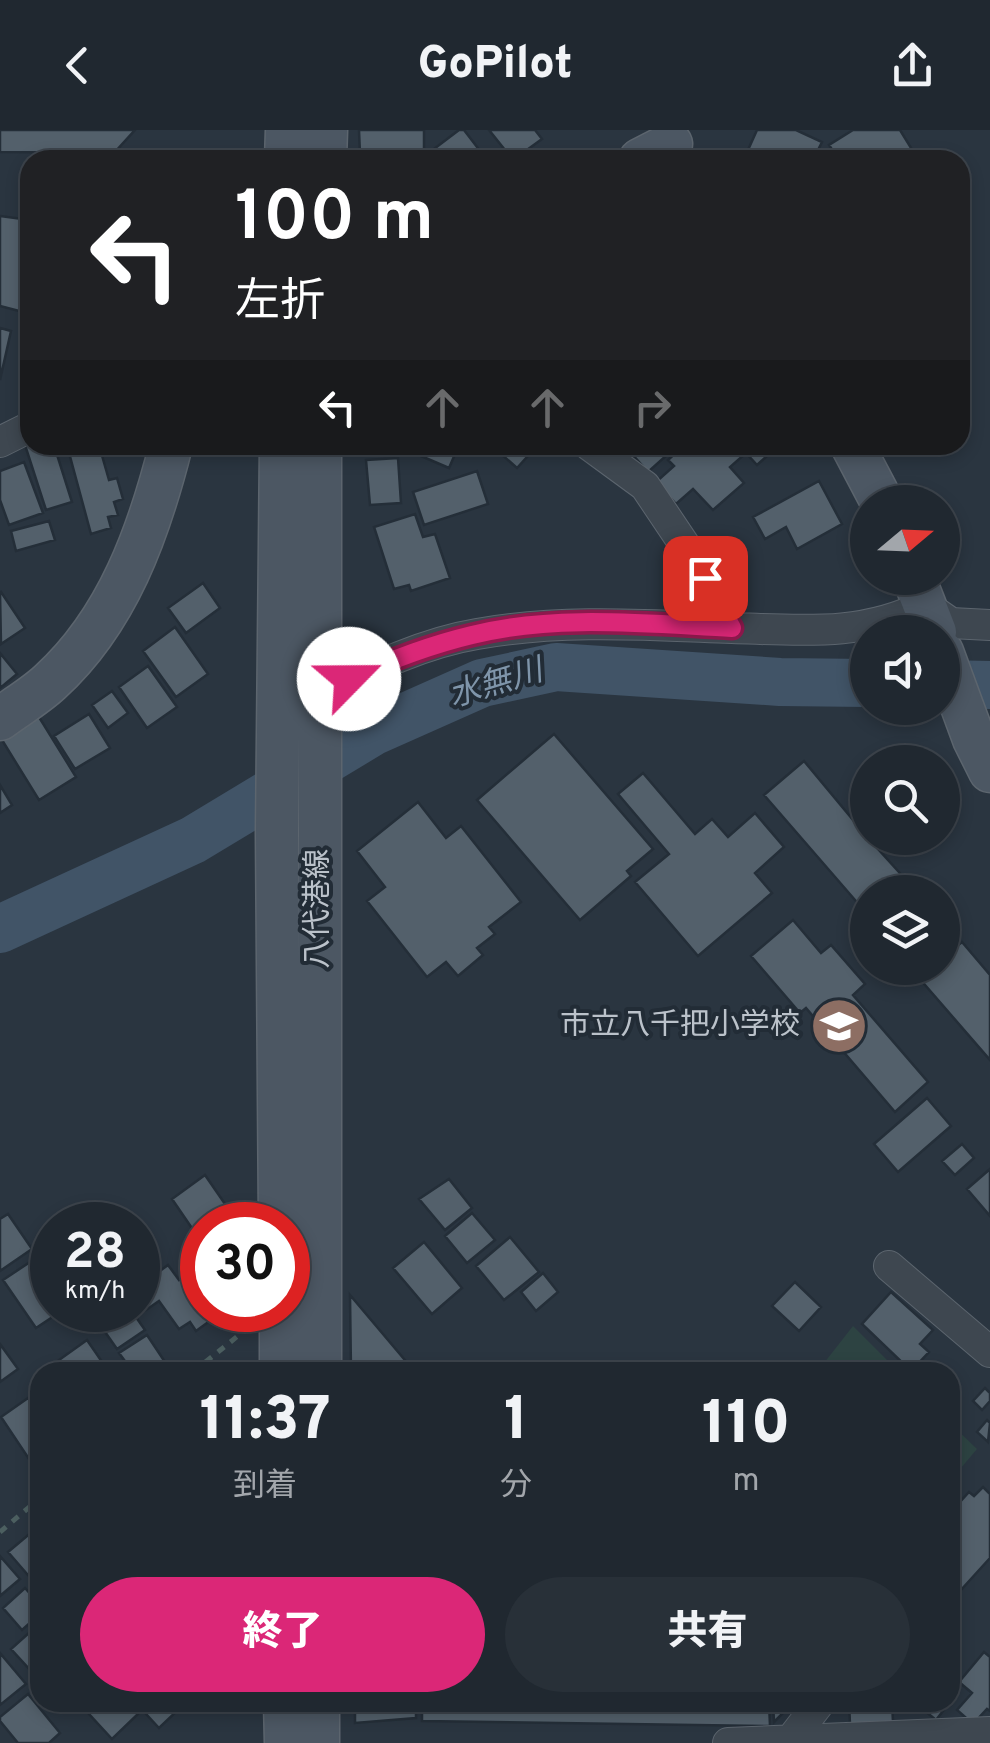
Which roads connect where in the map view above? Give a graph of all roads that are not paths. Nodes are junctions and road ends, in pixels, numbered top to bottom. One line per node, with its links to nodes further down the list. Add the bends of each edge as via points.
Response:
1 (167, 455): 13 (main road, via 131,570 98,628 50,682)
2 (282, 455): 8 (main road, 八代港線)
3 (319, 455): 8 (main road, 八代港線)
4 (603, 455): 10 (street, via 645,486)
5 (857, 455): 6 (main road)
6 (873, 485)
7 (925, 605): 9 (street, via 951,623); 10 (street, via 893,622 830,630)
8 (298, 617): 11 (main road, 八代港線); 15 (main road, 八代港線, via 277,832)
9 (990, 625)
10 (732, 628): 11 (street, via 560,623 474,634 380,664)
11 (318, 694): 20 (main road, 八代港線)
12 (960, 698): 14 (main road)
13 (0, 718)
14 (982, 755)
15 (280, 1202)
16 (889, 1266): 18 (street)
17 (272, 1332): 19 (main road)
18 (990, 1352)
19 (280, 1362)
20 (320, 1362)
21 (286, 1712): 26 (main road)
22 (318, 1712): 27 (main road)
23 (812, 1712): 25 (street)
24 (982, 1736): 25 (street)
25 (790, 1741): 28 (street)
26 (286, 1743)
27 (318, 1743)
28 (728, 1743)

